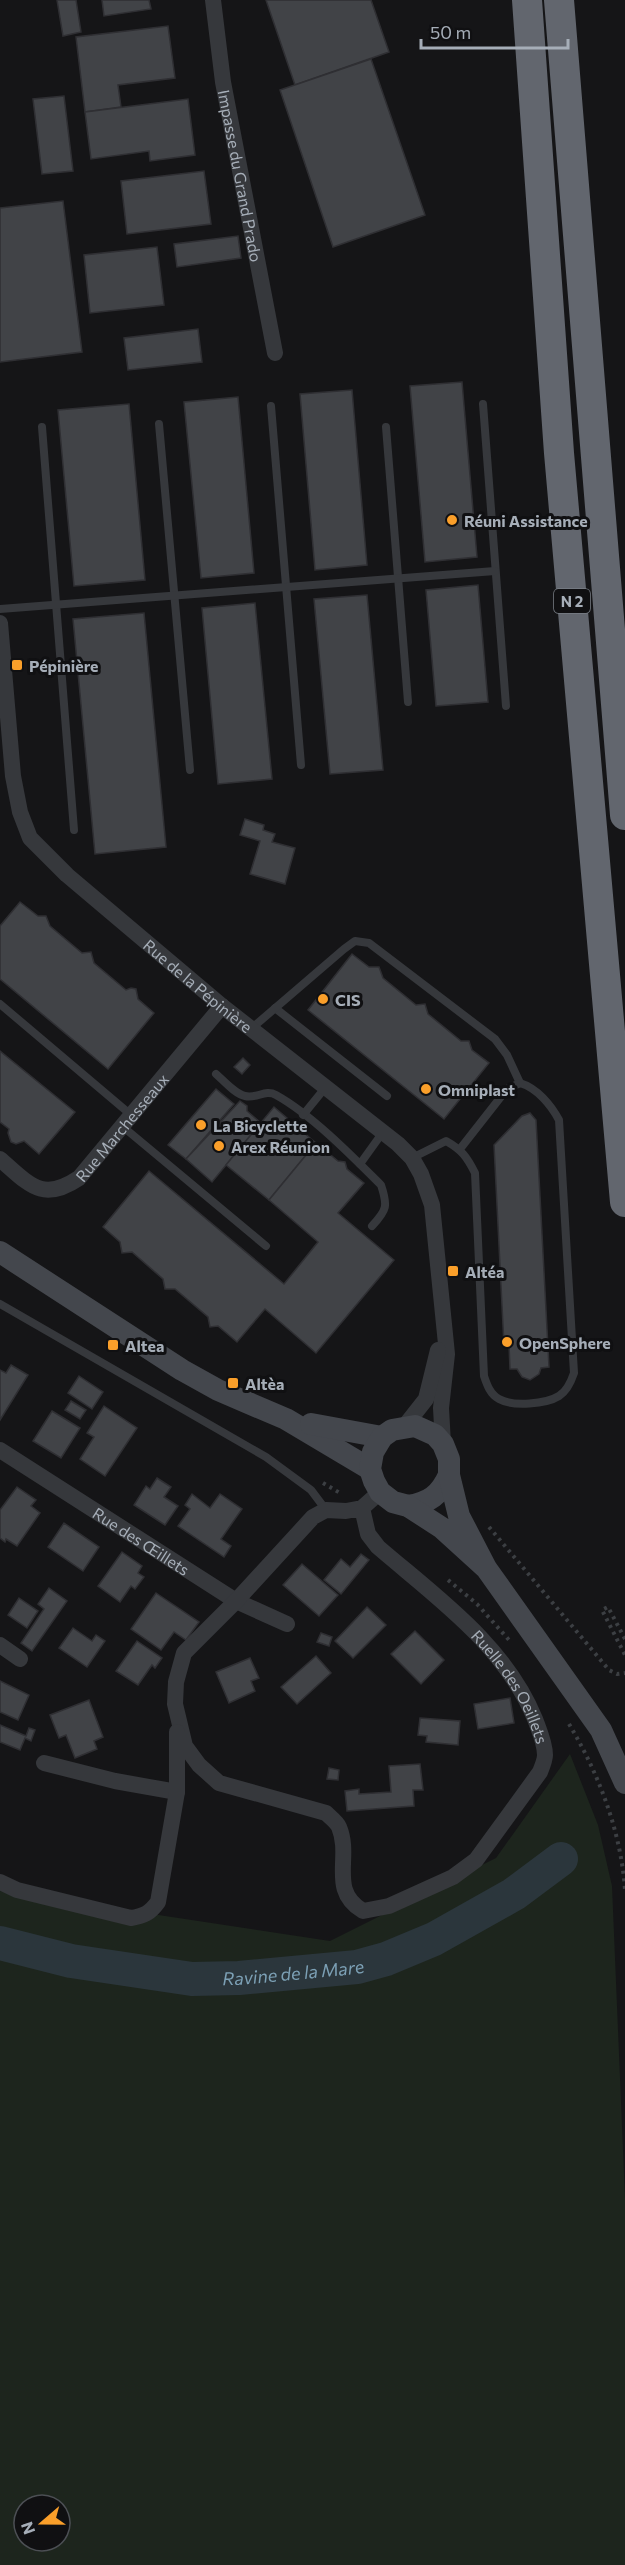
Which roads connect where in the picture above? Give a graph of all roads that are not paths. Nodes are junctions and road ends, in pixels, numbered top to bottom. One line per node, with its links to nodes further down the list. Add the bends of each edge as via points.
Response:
1 (213, 0): 4 (street, Impasse du Grand Prado, via 223,82)
2 (527, 0): 38 (highway, N 2, via 560,453)
3 (559, 0): 21 (highway, N 2)
4 (275, 353)
5 (483, 404): 10 (lane)
6 (271, 406): 12 (lane)
7 (159, 424): 13 (lane)
8 (42, 427): 14 (lane)
9 (386, 427): 11 (lane)
10 (495, 571): 11 (lane); 18 (lane)
11 (400, 579): 12 (lane); 17 (lane)
12 (287, 587): 13 (lane); 19 (lane)
13 (175, 596): 14 (lane); 20 (lane)
14 (55, 605): 15 (lane); 22 (lane)
15 (0, 609)
16 (0, 623): 24 (street, Rue de la Pépinière, via 13,776 30,838 67,875)
17 (408, 702)
18 (506, 706)
19 (301, 765)
20 (190, 770)
21 (625, 814)
22 (74, 830)
23 (0, 1004): 32 (lane)
24 (222, 1006): 26 (street, Rue de la Pépinière); 32 (street, Rue Marchesseaux)
25 (275, 1008): 26 (lane); 28 (lane, via 349,945 355,941 369,942 495,1039); 30 (lane)
26 (252, 1028): 29 (street, Rue de la Pépinière)
27 (216, 1074): 31 (lane, via 242,1095 272,1093)
28 (520, 1083): 34 (lane, via 507,1089); 34 (lane, via 530,1086 554,1110 561,1134 574,1373 570,1385 546,1401 509,1403 498,1399 484,1376 475,1173)
29 (325, 1088): 31 (lane); 33 (street, Rue de la Pépinière)
30 (387, 1096)
31 (303, 1115): 37 (lane)
32 (126, 1120): 36 (street, Rue Marchesseaux, via 80,1178 67,1186 51,1190 33,1187); 40 (lane)
33 (383, 1132): 35 (street, Rue de la Pépinière); 37 (lane)
34 (460, 1149): 35 (lane, via 446,1141)
35 (412, 1158): 43 (street, Rue de la Pépinière, via 432,1205)
36 (0, 1159)
37 (360, 1164): 39 (lane, via 381,1185 386,1199 385,1212)
38 (625, 1202)
39 (372, 1226)
40 (266, 1246)
41 (0, 1252): 44 (street, via 182,1370)
42 (0, 1304): 54 (lane, via 266,1457 311,1490)
43 (443, 1322): 45 (street, via 426,1399); 47 (street, Rue de la Pépinière, via 447,1354 441,1408)
44 (286, 1419): 46 (street); 49 (street)
45 (404, 1427): 46 (street); 47 (street, via 426,1429)
46 (382, 1437): 49 (street, via 373,1452)
47 (443, 1444): 50 (street, via 449,1459)
48 (0, 1450): 56 (street, Rue des Œillets)
49 (370, 1469): 51 (street)
50 (449, 1475): 52 (street, via 434,1498); 55 (street, via 459,1516)
51 (380, 1492): 52 (street, via 393,1502); 53 (street)
52 (408, 1506): 55 (street, via 442,1528)
53 (362, 1508): 54 (street); 60 (street, Ruelle des Oeillets, via 368,1534 378,1547 469,1624 489,1646 523,1693 541,1736 545,1756 540,1772 476,1860 453,1877 388,1906 363,1911 352,1905 342,1884 339,1826 326,1813 219,1783 199,1766 185,1746)
54 (326, 1510): 56 (street, Ruelle des Oeillets, via 313,1517)
55 (486, 1568): 62 (street, via 601,1730)
56 (236, 1601): 57 (street, Rue des Œillets); 60 (street, Ruelle des Oeillets, via 184,1653 176,1682)
57 (287, 1624)
58 (0, 1646): 59 (street)
59 (20, 1659)
60 (177, 1715): 63 (street, Ruelle des Oeillets)
61 (44, 1763): 63 (street)
62 (625, 1784)
63 (177, 1792): 64 (street, Ruelle des Oeillets, via 158,1902 142,1916 131,1918 17,1890)
64 (0, 1882)

